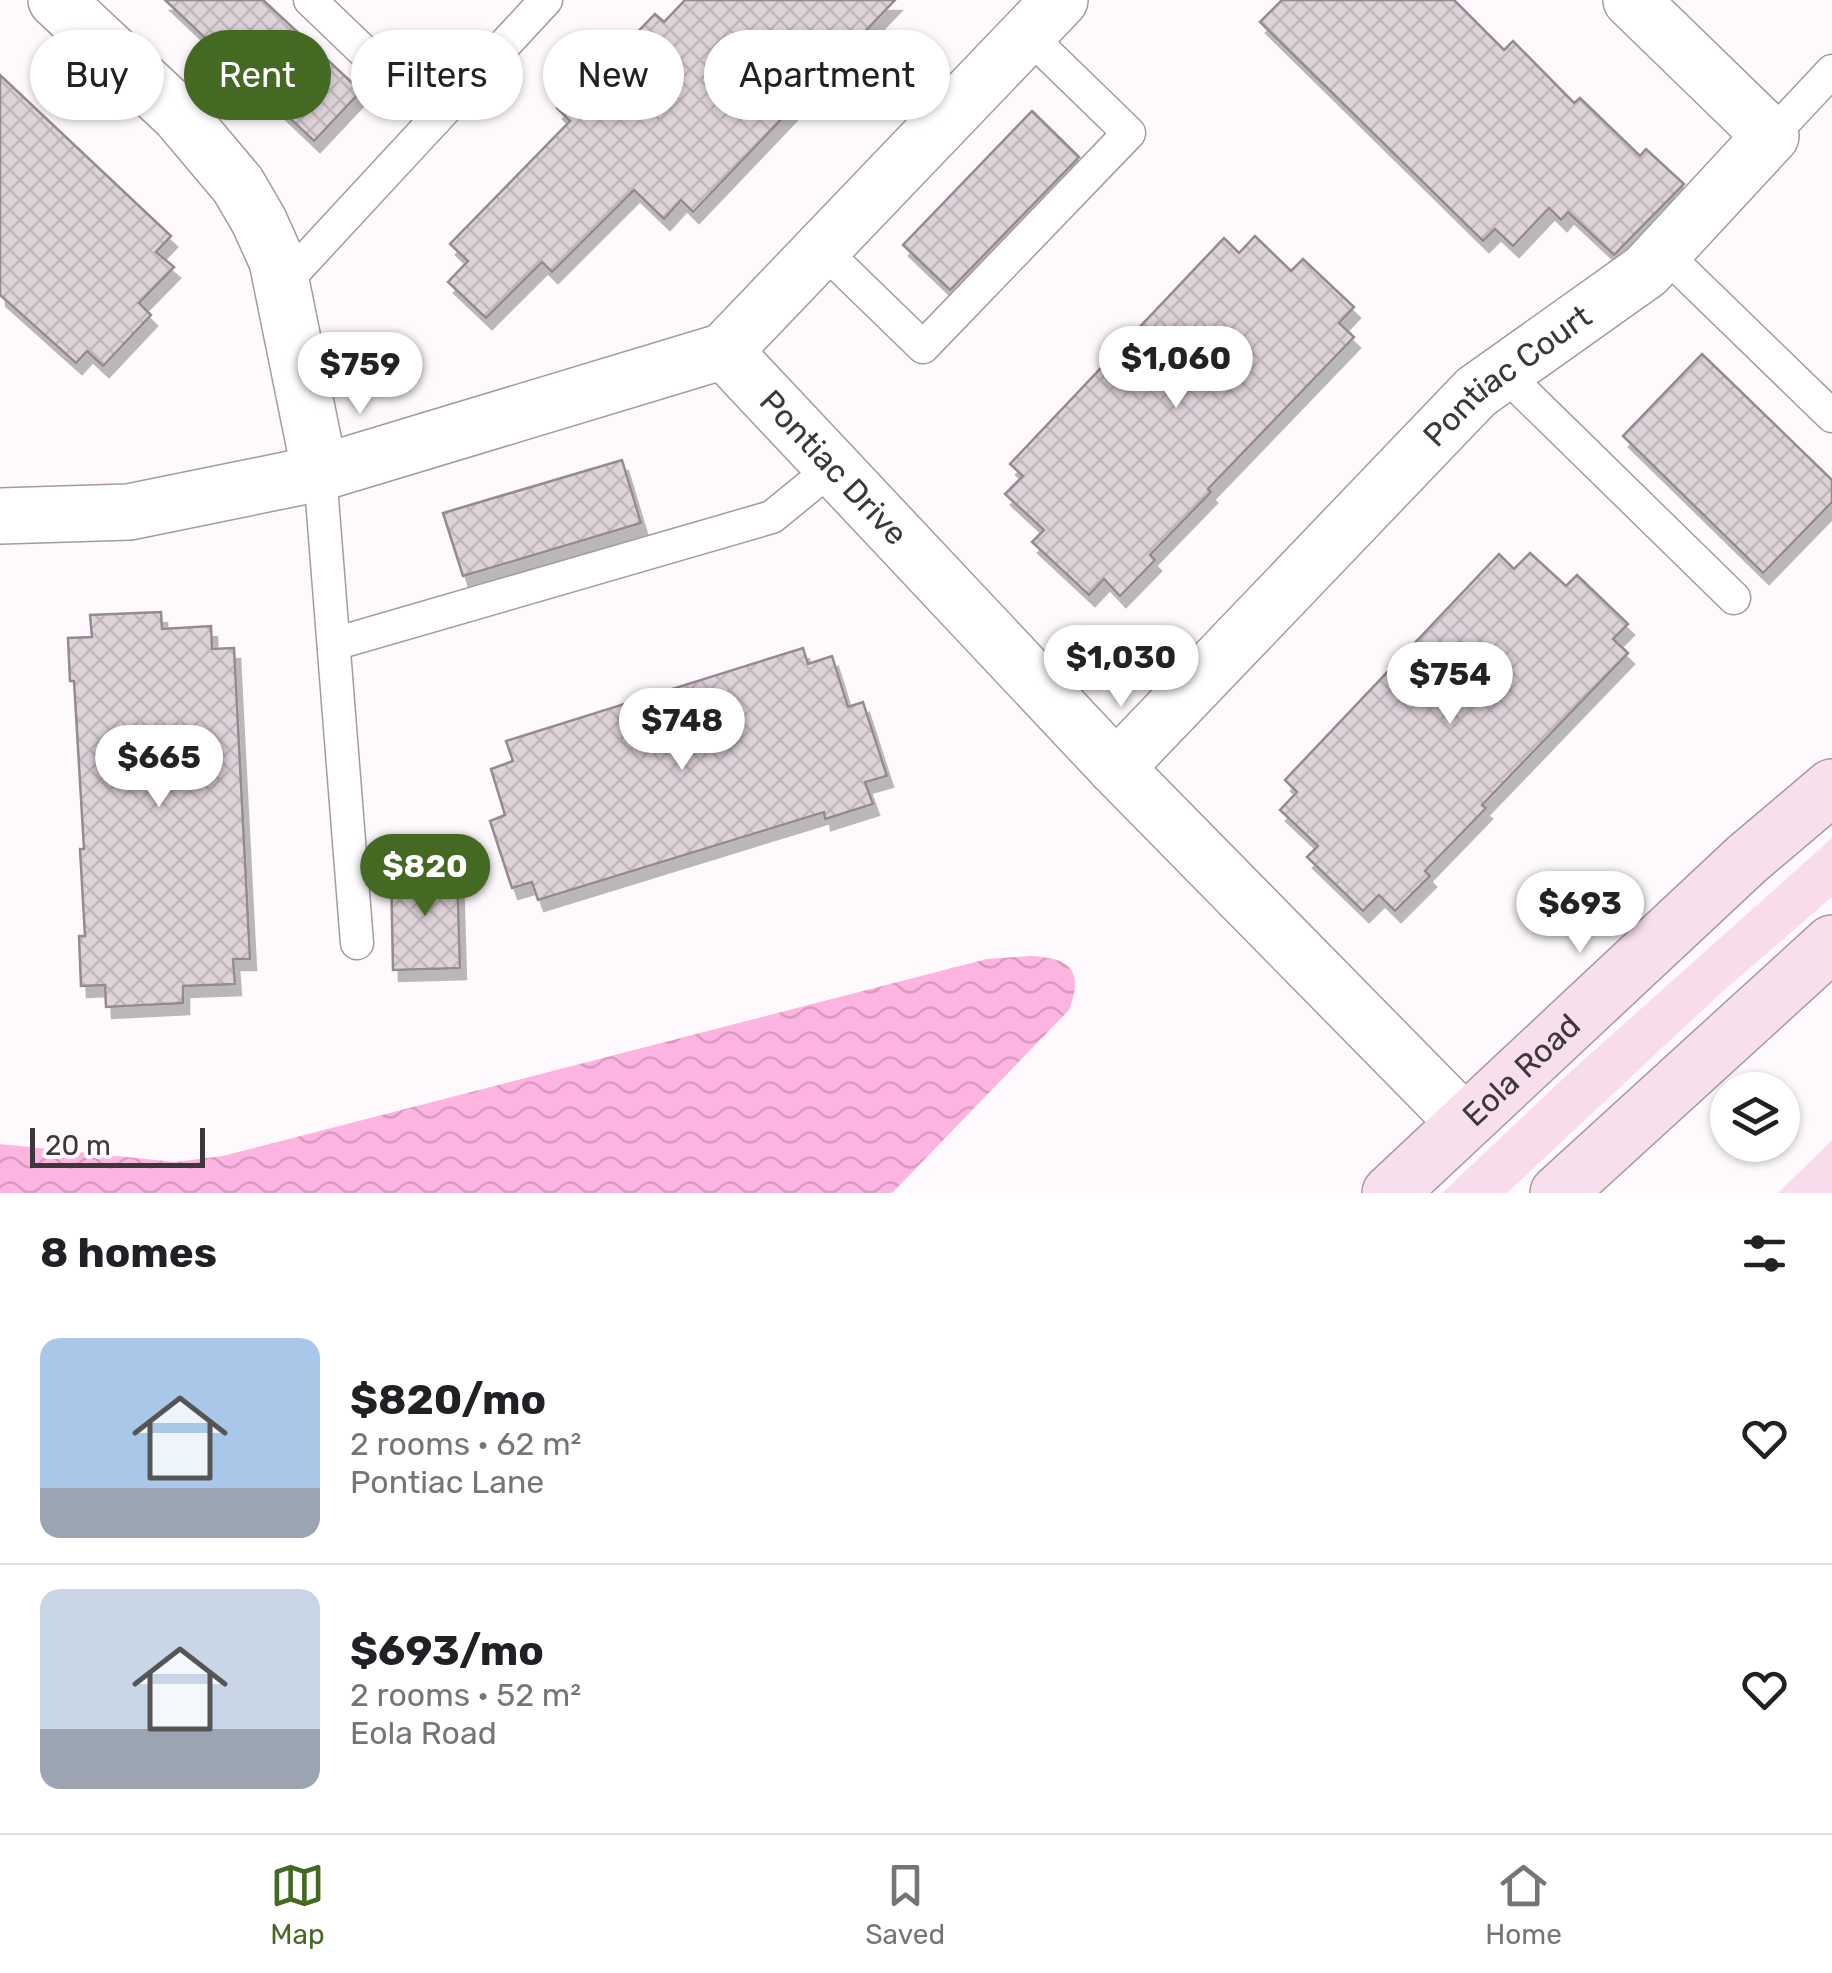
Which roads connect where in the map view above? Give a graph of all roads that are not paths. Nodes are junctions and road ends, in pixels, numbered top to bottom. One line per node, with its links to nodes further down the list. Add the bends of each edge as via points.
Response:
1 (56, 0): 13 (street, via 211,150 259,221)
2 (310, 0): 7 (lane)
3 (546, 0): 6 (lane)
4 (1631, 0): 10 (street)
5 (1044, 17): 11 (street); 11 (lane, via 1129,133 951,318 923,347)
6 (518, 30)
7 (351, 39)
8 (1832, 71): 10 (lane)
9 (435, 120): 13 (lane)
10 (1770, 136): 12 (street, Pontiac Court)
11 (821, 248): 14 (street)
12 (1664, 252): 15 (street, Pontiac Court); 16 (lane)
13 (282, 285): 18 (street)
14 (724, 351): 17 (street, Pontiac Drive); 18 (street)
15 (1503, 372): 20 (lane); 22 (street, Pontiac Court, via 1476,392)
16 (1832, 416)
17 (833, 467): 21 (lane, via 772,517); 22 (street, Pontiac Drive)
18 (320, 474): 19 (street, via 130,512); 21 (lane)
19 (0, 516)
20 (1734, 598)
21 (334, 644): 24 (lane)
22 (1116, 768): 26 (street, Pontiac Drive)
23 (1832, 787): 26 (main road, Eola Road)
24 (357, 943)
25 (1832, 943): 28 (main road)
26 (1464, 1122): 27 (main road, Eola Road)
27 (1390, 1193)
28 (1558, 1193)

